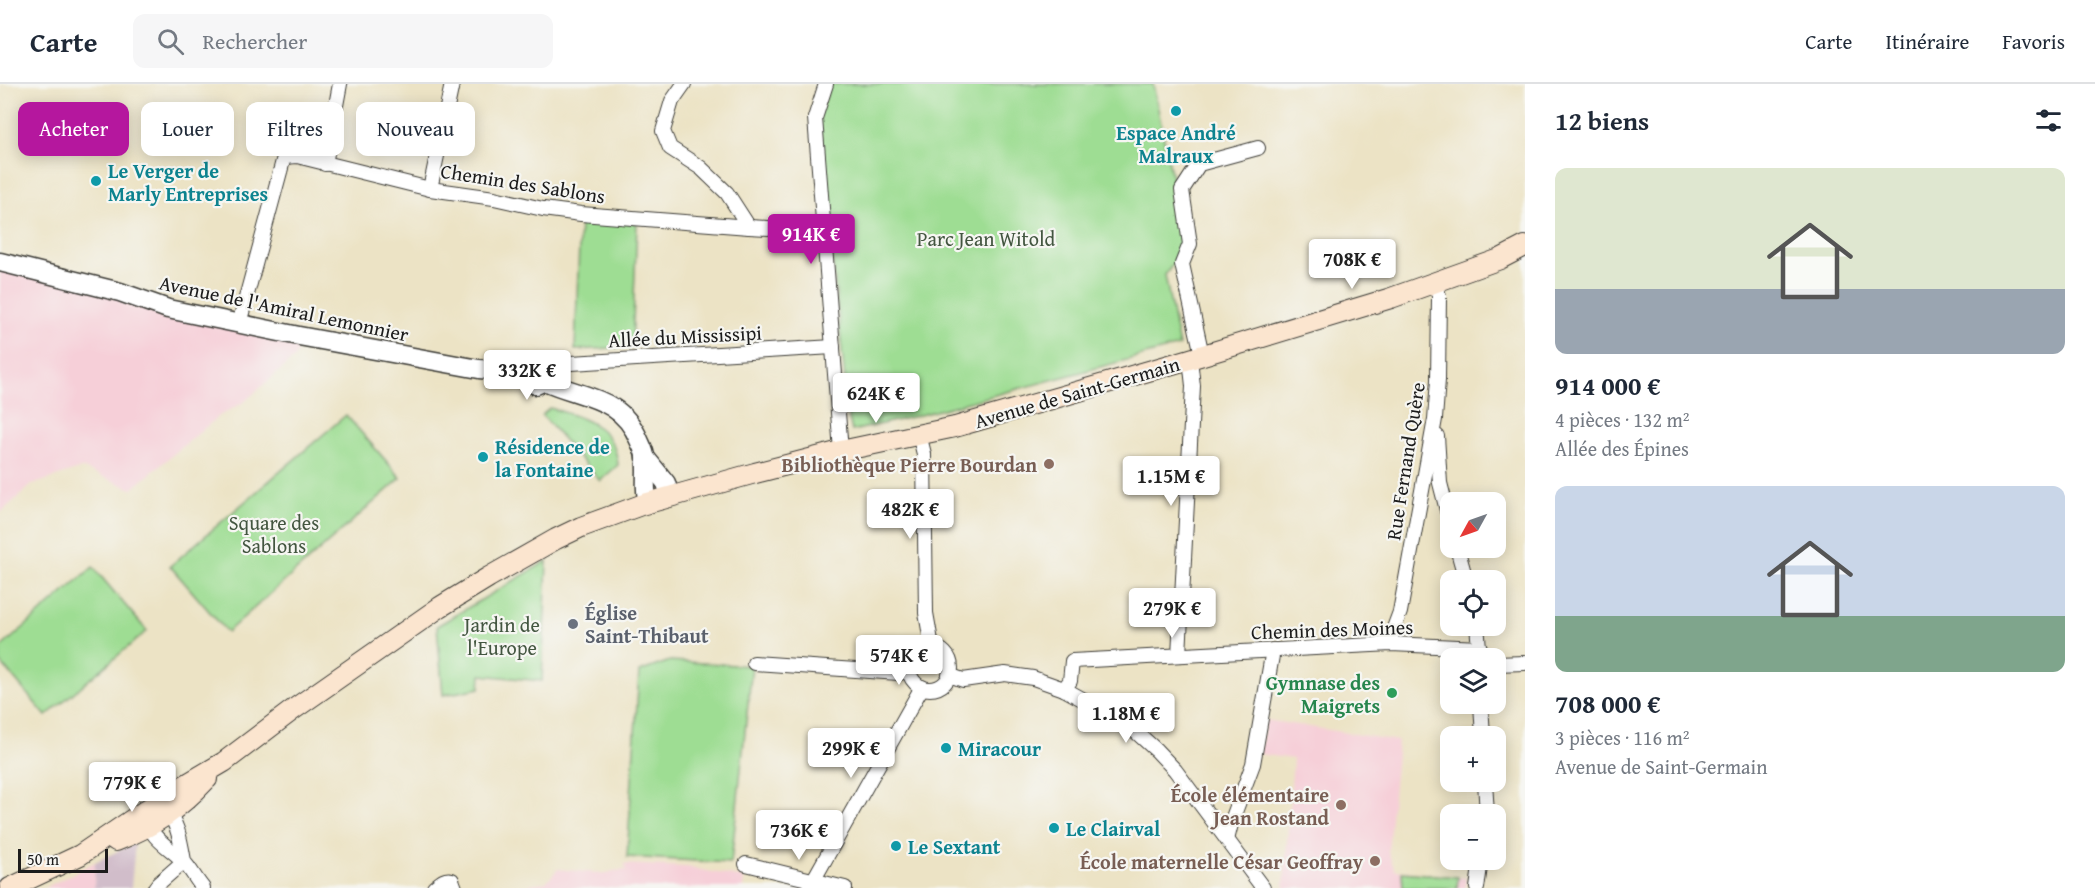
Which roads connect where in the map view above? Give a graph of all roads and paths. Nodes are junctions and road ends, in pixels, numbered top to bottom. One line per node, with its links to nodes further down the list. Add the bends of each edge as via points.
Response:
1 (340, 84): 6 (street)
2 (452, 84): 7 (street)
3 (684, 84): 8 (street, via 672,101 663,130 670,148 701,168 727,193)
4 (826, 84): 9 (street, via 815,118)
5 (1258, 148): 15 (street, via 1199,164 1182,190 1190,244 1182,264)
6 (325, 164): 7 (street, Chemin des Sablons); 13 (street, Chemin des Sablons, via 297,156 284,157)
7 (430, 189): 8 (street, Chemin des Sablons, via 581,214)
8 (748, 227): 9 (street, Chemin des Sablons)
9 (824, 231): 14 (street)
10 (1525, 246): 12 (main road, Avenue de Saint-Germain)
11 (0, 262): 13 (street, Avenue de l'Amiral Lemonnier, via 120,292 168,309)
12 (1435, 282): 15 (main road, Avenue de Saint-Germain); 17 (street, Rue Fernand Quère, via 1439,296)
13 (239, 324): 16 (street, Avenue de l'Amiral Lemonnier, via 480,369)
14 (833, 347): 16 (street, Allée du Mississipi); 19 (street)
15 (1196, 357): 18 (main road, Avenue de Saint-Germain, via 1013,411); 28 (street)
16 (537, 373): 20 (street, Avenue de l'Amiral Lemonnier, via 618,410 629,421)
17 (1435, 419): 21 (street); 24 (street, Rue Fernand Quère)
18 (919, 434): 19 (main road, Avenue de Saint-Germain); 25 (street, via 924,454 926,613)
19 (841, 451): 22 (main road, Avenue de Saint-Germain)
20 (645, 457): 22 (street, via 666,483); 23 (street, Avenue de l'Amiral Lemonnier, via 644,490)
21 (1442, 492)
22 (670, 496): 23 (main road, Avenue de Saint-Germain)
23 (648, 503): 36 (main road, Avenue de Saint-Germain, via 556,539 440,607 294,709)
24 (1391, 644): 26 (street, Chemin des Moines); 27 (street, Chemin des Moines)
25 (932, 647): 32 (street, via 915,653); 33 (street, via 947,657)
26 (1440, 649)
27 (1274, 650): 28 (street, Chemin des Moines); 37 (street, via 1253,764)
28 (1179, 655): 35 (street, Chemin des Moines, via 1072,661 1070,681)
29 (754, 663): 32 (street, via 900,673)
30 (1525, 663): 31 (street)
31 (1506, 664)
32 (909, 670): 34 (street)
33 (949, 675): 34 (street, via 938,687); 35 (street, via 963,680 1005,674 1033,678)
34 (922, 687): 41 (street)
35 (1064, 689): 37 (street, via 1111,714 1156,750)
36 (156, 815): 38 (street, via 171,851); 38 (street, via 181,844); 42 (main road, Avenue de Saint-Germain)
37 (1227, 840): 48 (street)
38 (184, 861): 43 (street); 44 (street)
39 (746, 864): 41 (street)
40 (1480, 870): 49 (street)
41 (811, 884): 47 (street)
42 (10, 888)
43 (155, 888)
44 (203, 888)
45 (434, 888): 46 (street, via 448,879 453,880)
46 (455, 888)
47 (845, 888)
48 (1263, 888)
49 (1477, 888)

